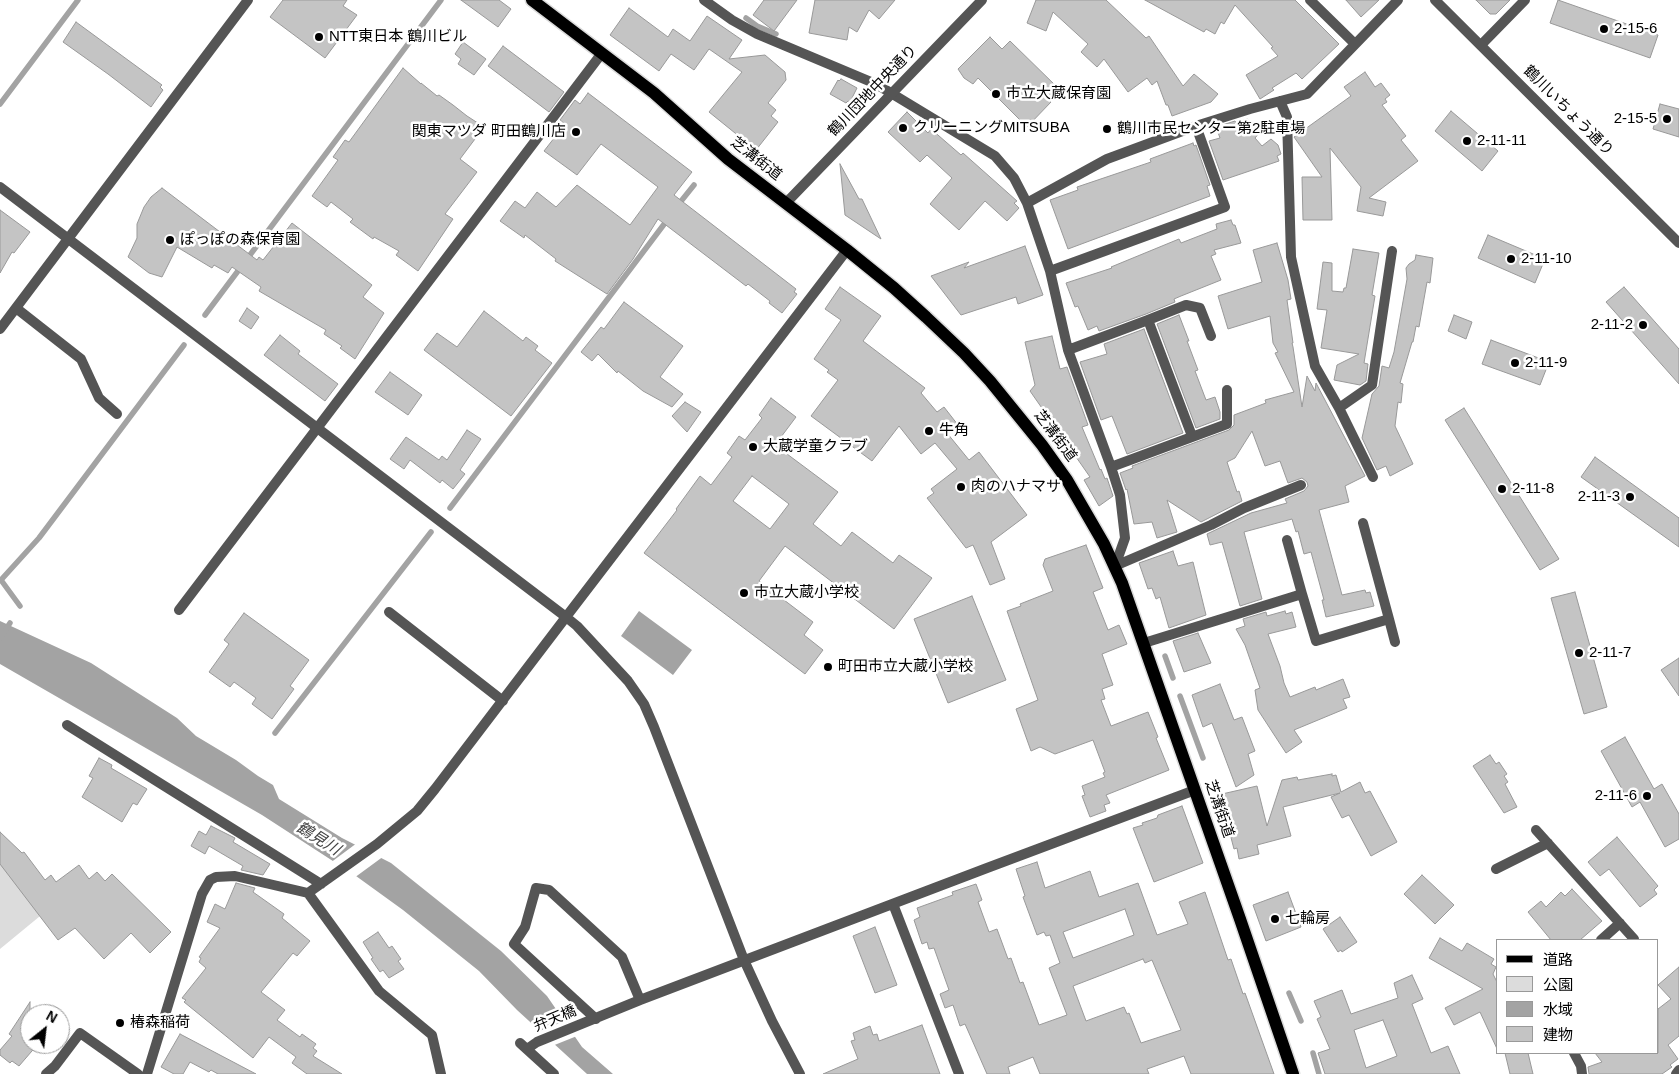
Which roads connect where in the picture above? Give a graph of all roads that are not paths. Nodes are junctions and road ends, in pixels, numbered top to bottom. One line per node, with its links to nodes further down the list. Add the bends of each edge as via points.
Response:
1 (248, 0): 18 (street)
2 (532, 0): 11 (main road, 芝溝街道)
3 (704, 0): 12 (street, via 757,34 876,84)
4 (982, 0): 12 (street, 鶴川団地中央通り)
5 (1310, 0): 9 (street)
6 (1398, 0): 9 (street)
7 (1435, 0): 10 (street, 鶴川いちょう通り)
8 (1525, 0): 10 (street)
9 (1355, 44): 13 (street, via 1308,94)
10 (1481, 46): 19 (street, 鶴川いちょう通り)
11 (602, 53): 17 (main road, 芝溝街道); 31 (street)
12 (892, 94): 16 (street, via 995,156 1014,178); 17 (street, 鶴川団地中央通り)
13 (1280, 101): 14 (street); 29 (street, via 1288,118 1291,257 1316,366)
14 (1196, 126): 16 (street, via 1107,159); 22 (street, via 1225,207)
15 (0, 187): 18 (street)
16 (1027, 203): 22 (street)
17 (786, 204): 20 (main road, 芝溝街道)
18 (68, 238): 23 (street); 31 (street)
19 (1679, 244)
20 (847, 250): 38 (main road, 芝溝街道, via 926,317 990,381 1067,480); 42 (street)
21 (1392, 251): 29 (street, via 1372,385)
22 (1050, 271): 27 (street)
23 (16, 308): 25 (street); 30 (street, via 81,359 99,398)
24 (1148, 320): 26 (street, via 1186,305 1200,308); 27 (street); 32 (street)
25 (0, 329)
26 (1211, 336)
27 (1068, 350): 33 (street)
28 (1227, 390): 32 (street, via 1227,424)
29 (1339, 408): 34 (street)
30 (117, 414)
31 (318, 428): 40 (street); 42 (street)
32 (1192, 436): 33 (street)
33 (1111, 467): 38 (street, via 1120,496 1125,538)
34 (1373, 476)
35 (1301, 485): 38 (street)
36 (1363, 523): 43 (street)
37 (1287, 540): 39 (street)
38 (1115, 566): 45 (main road, 芝溝街道)
39 (1302, 594): 43 (street, via 1316,641); 45 (street)
40 (180, 610)
41 (389, 612): 46 (street)
42 (566, 617): 46 (street); 58 (street, via 628,681 644,704)
43 (1389, 619): 44 (street)
44 (1395, 642)
45 (1144, 643): 48 (main road, 芝溝街道)
46 (503, 700): 52 (street, via 417,811)
47 (67, 725): 52 (street)
48 (1195, 790): 54 (street, 弁天橋); 70 (main road, 芝溝街道)
49 (1536, 830): 50 (street)
50 (1548, 843): 51 (street); 55 (street)
51 (1496, 869)
52 (324, 881): 53 (street)
53 (308, 893): 65 (street, via 235,876 210,880 202,894); 66 (street, via 379,991 432,1035)
54 (893, 904): 58 (street, 弁天橋); 69 (street)
55 (1620, 923): 56 (street); 57 (street)
56 (1602, 939)
57 (1634, 939)
58 (744, 960): 59 (street, 弁天橋); 68 (street)
59 (640, 1000): 60 (street, 弁天橋); 60 (street, via 622,957 549,890 536,888 525,927 514,944)
60 (592, 1020): 67 (street, 弁天橋, via 526,1046)
61 (1575, 1054): 71 (street)
62 (1679, 1070): 72 (street)
63 (46, 1074): 64 (street, via 80,1033)
64 (138, 1074)
65 (147, 1074)
66 (440, 1074)
67 (554, 1074)
68 (800, 1074)
69 (959, 1074)
70 (1293, 1074)
71 (1582, 1074)
72 (1676, 1074)

